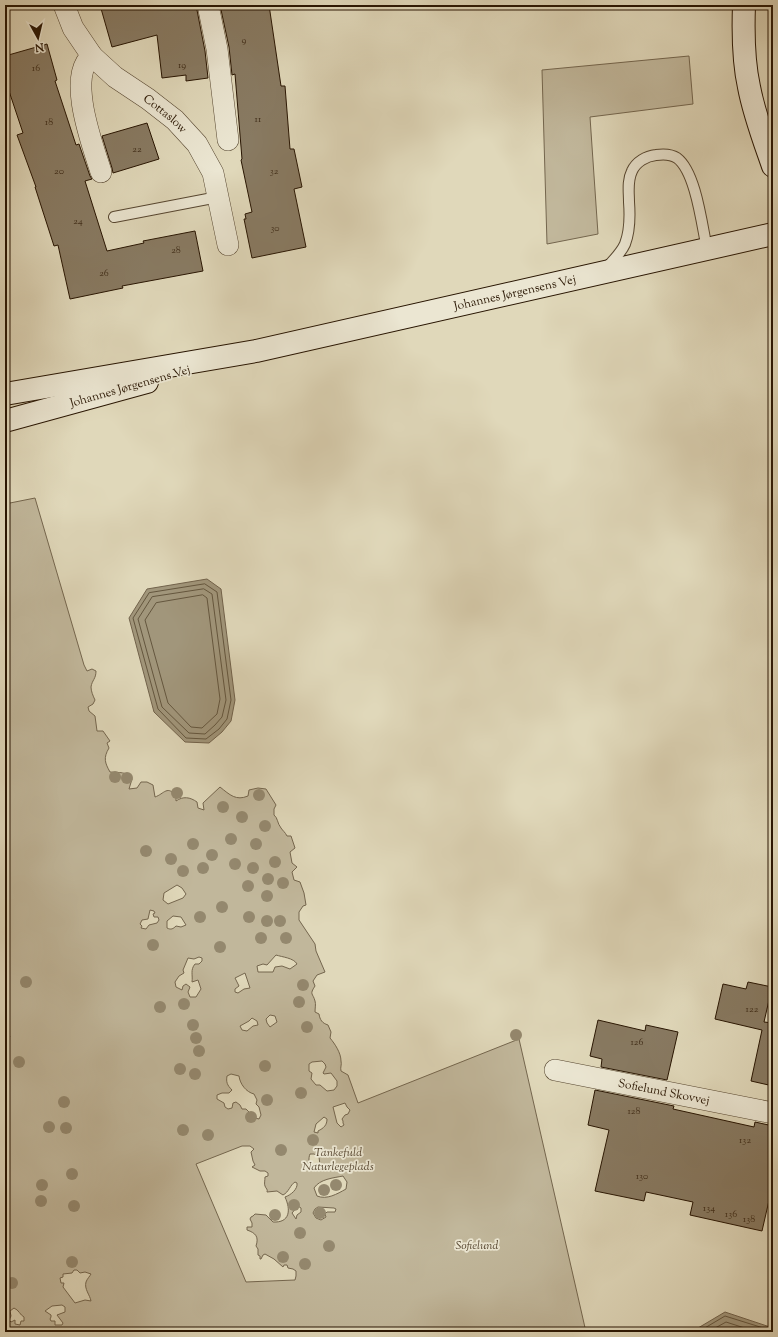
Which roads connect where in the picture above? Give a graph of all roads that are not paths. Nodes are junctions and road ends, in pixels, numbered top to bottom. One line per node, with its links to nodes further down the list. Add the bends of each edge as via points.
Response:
1 (64, 5): 4 (street, Cottaslow, via 73,28)
2 (208, 5): 5 (street, via 217,50)
3 (744, 5): 6 (street, via 744,48 749,88)
4 (92, 56): 7 (street, via 86,63 81,97); 8 (street, Cottaslow, via 115,77 175,120 197,144 213,173)
5 (228, 140)
6 (773, 166)
7 (101, 172)
8 (218, 197): 9 (lane); 11 (street, Cottaslow)
9 (114, 217)
10 (773, 234): 12 (street, Johannes Jørgensens Vej)
11 (228, 245)
12 (707, 249): 13 (street, Johannes Jørgensens Vej); 13 (lane, via 695,194 684,165 676,157 663,154 651,156 640,162 632,171 628,184 629,214 625,244)
13 (603, 273): 14 (street, Johannes Jørgensens Vej)
14 (256, 351): 15 (street, Johannes Jørgensens Vej); 16 (street, Johannes Jørgensens Vej)
15 (5, 394)
16 (5, 421)
17 (555, 1070): 18 (street, Sofielund Skovvej)
18 (773, 1113)

